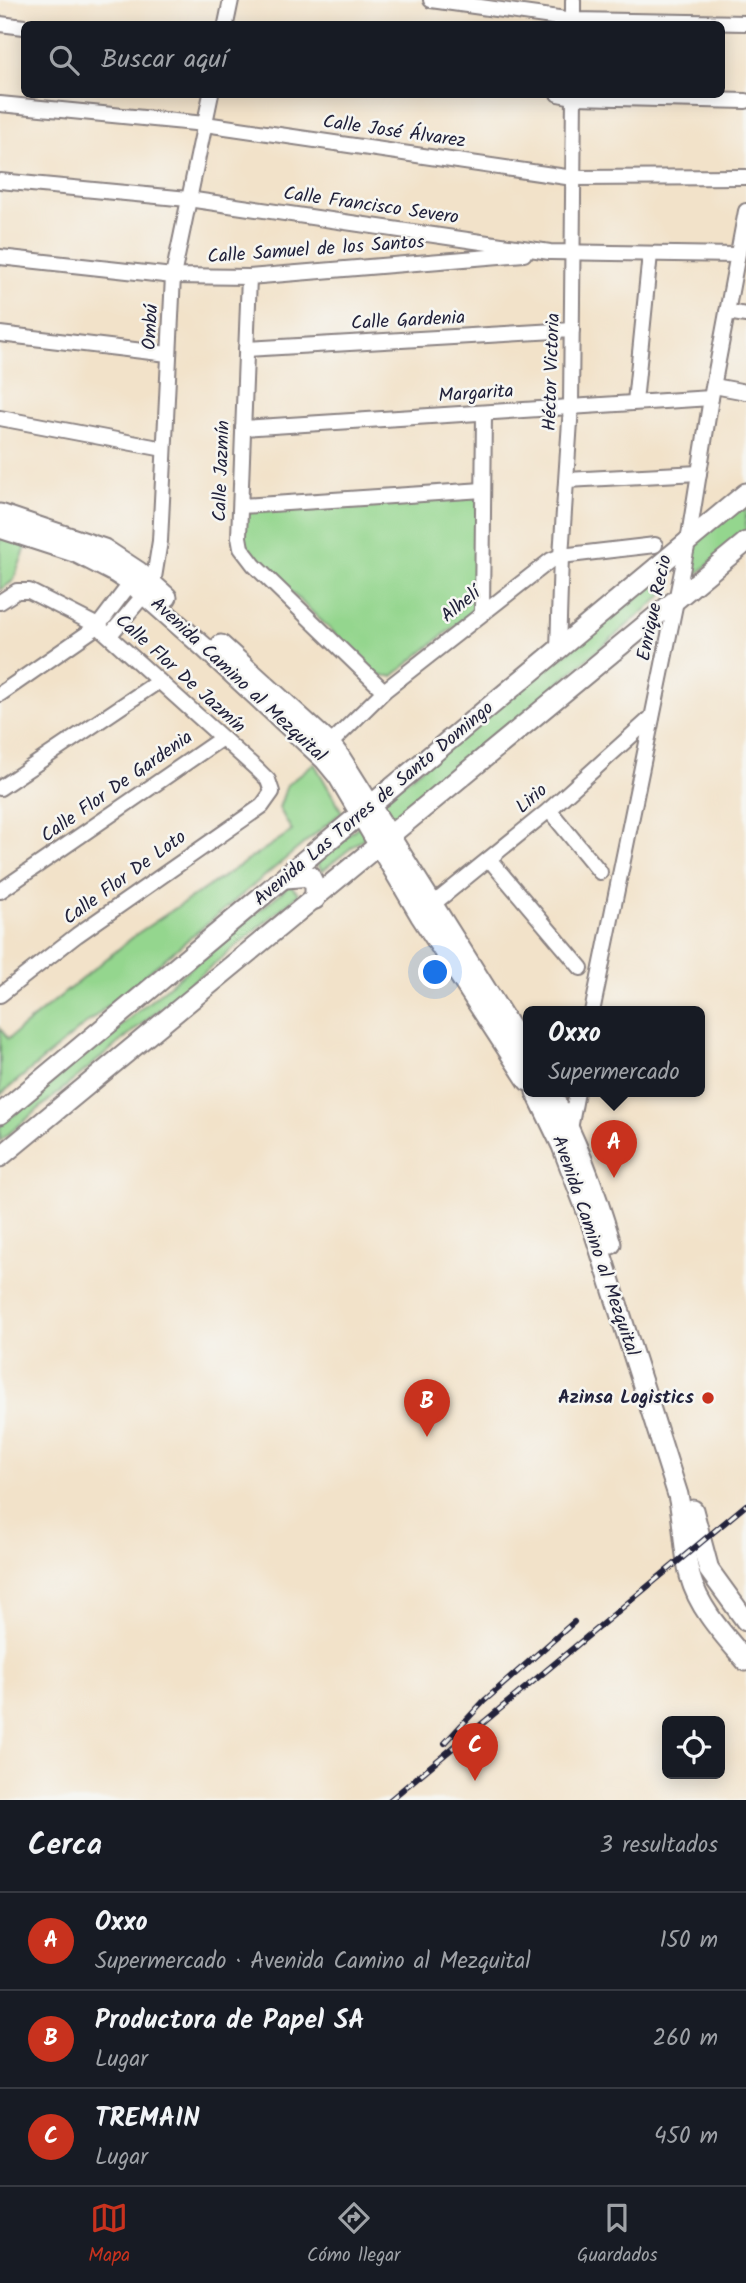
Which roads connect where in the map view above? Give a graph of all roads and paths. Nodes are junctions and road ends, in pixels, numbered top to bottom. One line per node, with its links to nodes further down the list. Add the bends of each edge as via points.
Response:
1 (232, 0): 4 (street)
2 (431, 0): 5 (street)
3 (573, 0): 6 (street)
4 (227, 21)
5 (567, 21)
6 (573, 21)
7 (725, 23): 8 (street)
8 (746, 23)
9 (0, 24): 10 (street)
10 (21, 27)
11 (210, 98): 16 (street, Ombú)
12 (574, 98): 18 (street, Héctor Victoria)
13 (643, 98): 14 (street)
14 (746, 101)
15 (0, 104): 16 (street, Calle José Álvarez)
16 (205, 124): 18 (street, Calle José Álvarez); 20 (street, Ombú)
17 (746, 177): 18 (street, Calle José Álvarez)
18 (573, 178): 24 (street, Héctor Victoria)
19 (0, 181): 20 (street, Calle Francisco Severo)
20 (188, 199): 23 (street, Calle Francisco Severo); 28 (street, Ombú)
21 (746, 211): 22 (street, Enrique Recio)
22 (743, 240): 26 (street, Enrique Recio)
23 (550, 252): 24 (street, Calle Francisco Severo); 29 (street, Calle Samuel de los Santos)
24 (574, 252): 25 (street, Calle Francisco Severo); 32 (street, Héctor Victoria)
25 (650, 254): 26 (street, Calle Francisco Severo); 38 (street)
26 (737, 255): 30 (street, Enrique Recio)
27 (0, 257): 28 (street, Calle Samuel de los Santos)
28 (173, 276): 29 (street, Calle Samuel de los Santos); 35 (street, Ombú)
29 (249, 277): 34 (street, Calle Jazmín)
30 (727, 312): 31 (street); 36 (street, Enrique Recio)
31 (746, 315)
32 (572, 330): 34 (street, Calle Gardenia); 39 (street, Héctor Victoria)
33 (0, 334): 35 (street)
34 (246, 349): 42 (street, Calle Jazmín)
35 (168, 354): 43 (street, Ombú)
36 (712, 392): 37 (street, Margarita); 38 (street, Margarita); 44 (street, Enrique Recio)
37 (746, 392)
38 (635, 401): 39 (street, Margarita)
39 (571, 406): 40 (street, Margarita); 45 (street, Héctor Victoria)
40 (484, 413): 42 (street, Margarita); 46 (street)
41 (0, 418): 43 (street)
42 (243, 428): 48 (street, Calle Jazmín)
43 (164, 449): 55 (street, Ombú, via 160,541)
44 (699, 473): 45 (street); 51 (street, Enrique Recio)
45 (567, 481): 54 (street, Héctor Victoria)
46 (483, 491): 48 (street); 58 (street)
47 (746, 493): 51 (street, Avenida Las Torres de Santo Domingo)
48 (242, 506): 62 (street, Calle Jazmín, via 239,541 243,551)
49 (0, 514): 55 (street, Avenida Camino al Mezquital, via 104,549)
50 (0, 528): 55 (street, Avenida Camino al Mezquital)
51 (688, 542): 57 (street, Enrique Recio); 60 (street, Avenida Las Torres de Santo Domingo)
52 (746, 542): 57 (street, Avenida Las Torres de Santo Domingo)
53 (655, 544): 54 (street, Alhelí)
54 (561, 556): 58 (street, Alhelí); 60 (street, Héctor Victoria)
55 (145, 580): 59 (street); 66 (street, Avenida Camino al Mezquital)
56 (5, 598): 59 (street, Calle Flor De Jazmín, via 29,591)
57 (676, 600): 64 (street, Enrique Recio); 71 (street, Avenida Las Torres de Santo Domingo)
58 (482, 612): 62 (street, Alhelí)
59 (104, 630): 61 (street, Calle Flor De Jazmín); 63 (street)
60 (558, 650): 70 (street, Avenida Las Torres de Santo Domingo)
61 (159, 681): 65 (street, Calle Flor De Jazmín); 67 (street)
62 (384, 691): 66 (street, Alhelí)
63 (0, 694)
64 (652, 717): 69 (street, Lirio); 80 (street, Enrique Recio)
65 (222, 738): 68 (street, Calle Flor De Jazmín, via 264,776); 75 (street, Calle Flor De Gardenia)
66 (325, 749): 70 (street, Avenida Camino al Mezquital, via 344,763)
67 (0, 788)
68 (272, 792): 79 (street, Calle Flor De Loto, via 262,806)
69 (549, 810): 72 (street, Lirio); 73 (street)
70 (365, 811): 71 (street, Avenida Camino al Mezquital); 74 (street, Avenida Las Torres de Santo Domingo)
71 (384, 842): 76 (street, Avenida Las Torres de Santo Domingo); 77 (street, Avenida Camino al Mezquital); 82 (street, Avenida Camino al Mezquital)
72 (489, 859): 77 (street, Lirio); 78 (street)
73 (600, 872)
74 (286, 878): 76 (street, via 310,876); 86 (street, Avenida Las Torres de Santo Domingo)
75 (0, 891)
76 (315, 899): 88 (street, Avenida Las Torres de Santo Domingo)
77 (432, 905): 81 (street, Avenida Camino al Mezquital)
78 (581, 968)
79 (0, 995)
80 (593, 1006)
81 (523, 1048)
82 (523, 1073)
83 (539, 1097): 87 (street, Avenida Camino al Mezquital)
84 (553, 1097): 87 (street, Avenida Camino al Mezquital)
85 (575, 1097): 87 (street)
86 (0, 1114)
87 (564, 1134): 89 (street, Avenida Camino al Mezquital)
88 (0, 1157)
89 (695, 1559): 90 (street); 91 (street, via 690,1576 703,1606)
90 (746, 1622): 91 (street)
91 (727, 1638): 92 (street)
92 (746, 1661)

